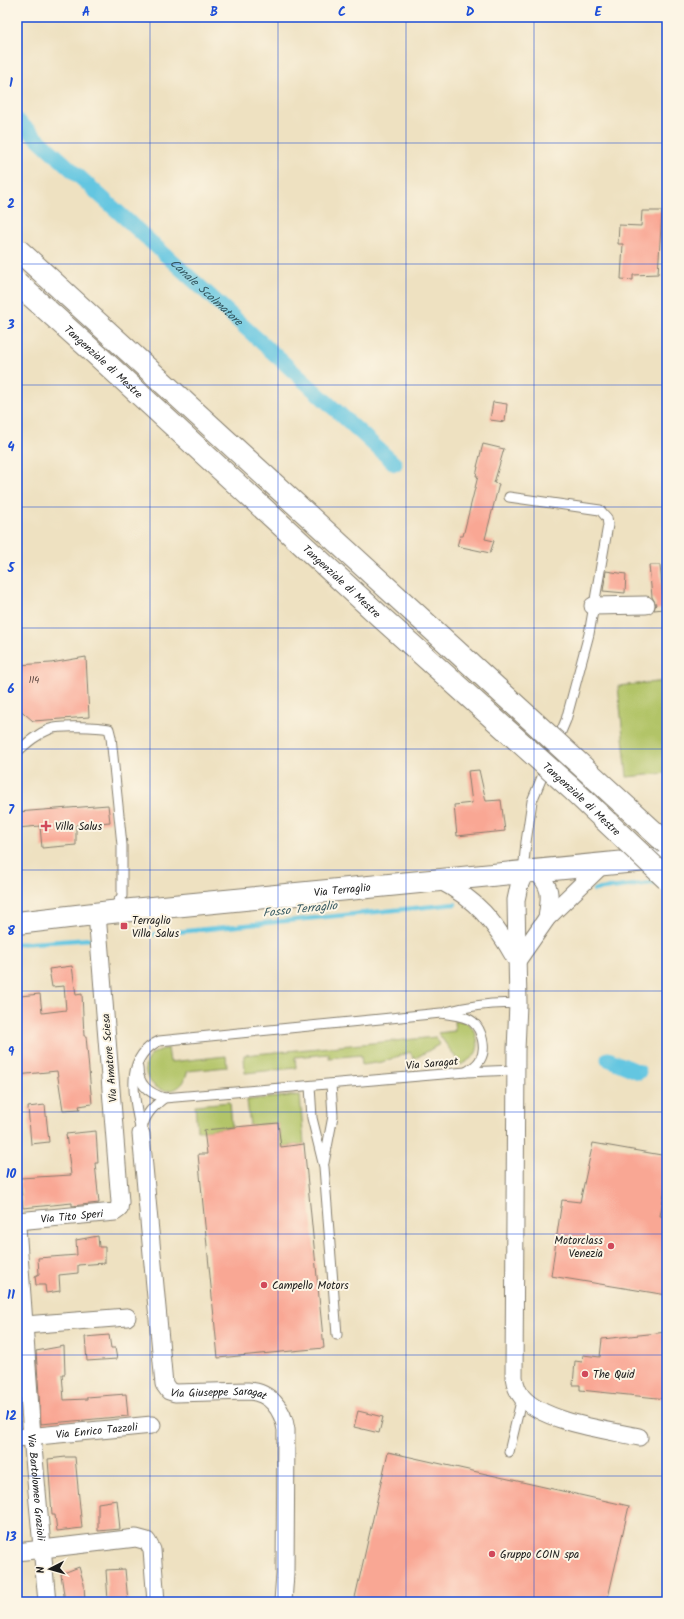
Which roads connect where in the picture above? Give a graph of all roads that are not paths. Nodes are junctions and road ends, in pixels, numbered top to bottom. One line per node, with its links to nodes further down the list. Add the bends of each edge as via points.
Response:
1 (17, 249): 7 (main road, bridge)
2 (17, 283): 11 (main road, Tangenziale di Mestre, bridge, via 572,789)
3 (509, 497): 5 (lane, via 600,510 607,518 608,525)
4 (646, 605): 5 (street)
5 (593, 606): 10 (lane, via 589,634 566,720 532,801 526,842)
6 (17, 752): 13 (lane, via 35,736 51,728 109,729 122,845 122,896)
7 (667, 844)
8 (667, 858): 9 (main road, Via Terraglio)
9 (602, 865): 10 (main road, Via Terraglio); 14 (street)
10 (531, 872): 12 (main road, Via Terraglio); 14 (street, via 545,880 549,891); 16 (street, via 519,886 516,900)
11 (667, 879)
12 (439, 880): 13 (main road, Via Terraglio); 16 (street, via 457,889 492,920)
13 (104, 913): 15 (main road, Via Terraglio); 27 (street, Via Amatore Sciesa)
14 (547, 918): 16 (street)
15 (17, 923)
16 (517, 961): 17 (street)
17 (518, 1004): 18 (lane, via 469,1006); 20 (street)
18 (441, 1013): 19 (lane, Via Saragat, via 158,1041 150,1045); 21 (lane, Via Saragat, via 466,1018 479,1029 483,1053 480,1060)
19 (138, 1062): 24 (lane, via 139,1079 145,1088); 25 (lane, via 133,1082)
20 (516, 1070): 21 (lane); 33 (street, via 514,1377 516,1389)
21 (466, 1072): 22 (lane, Via Saragat)
22 (331, 1084): 23 (lane, Via Saragat); 26 (lane, via 333,1116)
23 (310, 1086): 24 (lane, Via Saragat); 26 (lane, via 312,1118)
24 (164, 1098): 25 (lane, via 148,1112)
25 (141, 1134): 42 (street, Via Giuseppe Saragat, via 164,1384 175,1393 258,1393 277,1405 285,1420)
26 (324, 1167): 32 (lane)
27 (120, 1202): 28 (street, Via Tito Speri, via 119,1209 115,1212)
28 (17, 1221)
29 (17, 1226): 31 (street, Via Bartolomeo Grazioli)
30 (127, 1317): 31 (street)
31 (25, 1325): 35 (street, Via Bartolomeo Grazioli)
32 (337, 1335)
33 (522, 1397): 36 (street, via 544,1413); 37 (lane)
34 (152, 1425): 35 (street, Via Enrico Tazzoli)
35 (25, 1437): 38 (street, Via Bartolomeo Grazioli)
36 (639, 1437)
37 (509, 1452)
38 (43, 1550): 39 (street); 40 (street, Via Bartolomeo Grazioli); 41 (street, via 136,1538 147,1541 152,1550)
39 (17, 1552)
40 (47, 1602)
41 (156, 1602)
42 (283, 1602)

